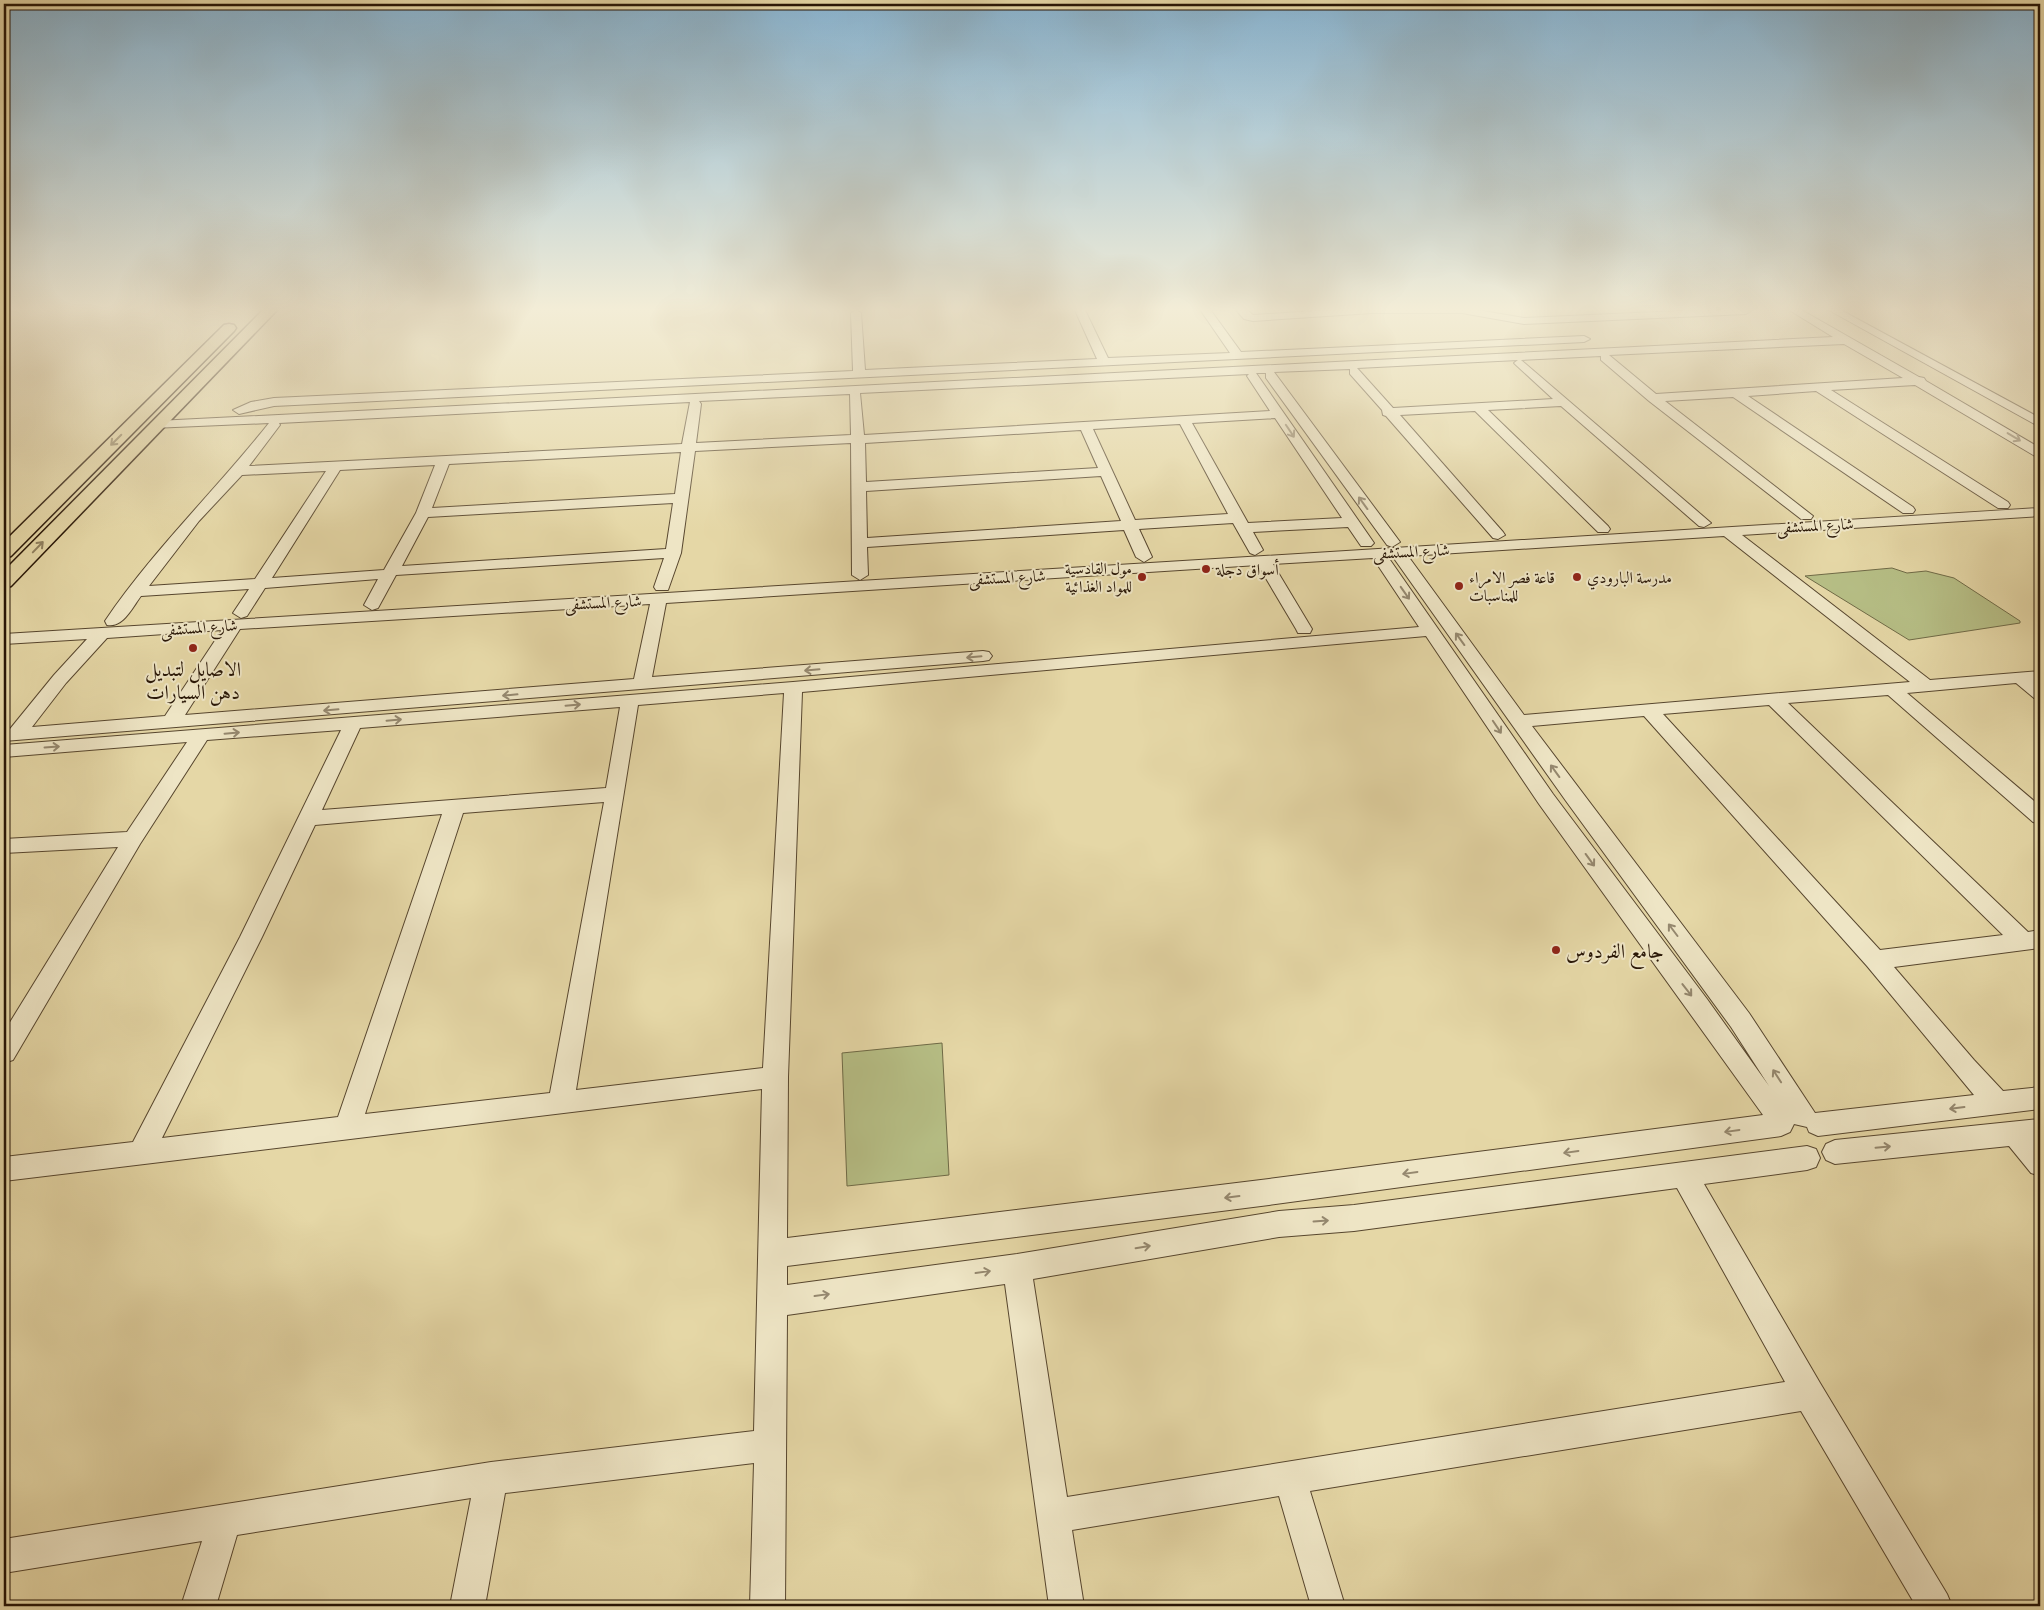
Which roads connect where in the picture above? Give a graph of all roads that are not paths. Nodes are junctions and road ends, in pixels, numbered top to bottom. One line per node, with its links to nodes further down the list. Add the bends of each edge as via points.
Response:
1 (171, 383): 64 (main road, one-way to 64)
2 (198, 383): 30 (main road)
3 (766, 383): 19 (street)
4 (861, 383): 15 (street)
5 (987, 383): 15 (street)
6 (1052, 383): 18 (street)
7 (1258, 383): 28 (street)
8 (1276, 383): 39 (street)
9 (1364, 383): 27 (street)
10 (1543, 383): 21 (street)
11 (1635, 383): 20 (street)
12 (1894, 383): 16 (street)
13 (1924, 383): 37 (street, one-way to 37)
14 (1971, 383): 26 (street)
15 (804, 387): 19 (street)
16 (1821, 389): 17 (street); 47 (street)
17 (1737, 394): 20 (street); 48 (street)
18 (855, 395): 22 (street); 35 (street)
19 (636, 396): 22 (street); 23 (street); 23 (street)
20 (1653, 398): 52 (street)
21 (1564, 402): 24 (street); 55 (street)
22 (695, 404): 36 (street)
23 (446, 405): 29 (street); 29 (street, via 274,402 255,405); 33 (street)
24 (1478, 408): 27 (street); 58 (street)
25 (2040, 409): 26 (street)
26 (2018, 410): 32 (street)
27 (1387, 412): 61 (street)
28 (1278, 414): 31 (street); 41 (street, one-way to 41)
29 (237, 416): 30 (street); 33 (street, via 246,426)
30 (162, 420): 71 (main road, one-way to 30)
31 (1184, 420): 34 (street); 54 (street)
32 (2040, 423)
33 (274, 425): 42 (street)
34 (1086, 425): 35 (street); 43 (street)
35 (858, 439): 36 (street); 44 (street)
36 (688, 450): 38 (street); 45 (street)
37 (2040, 453)
38 (444, 460): 40 (street); 50 (street)
39 (1336, 465): 41 (street); 63 (street, one-way to 39)
40 (336, 466): 42 (street); 72 (street)
41 (1314, 467): 53 (street)
42 (238, 471): 73 (street, via 194,518)
43 (1106, 472): 44 (street); 56 (street)
44 (859, 487): 62 (street)
45 (681, 498): 50 (street); 65 (street)
46 (2040, 503): 47 (street, شارع المستشفى)
47 (2010, 509): 49 (street, شارع المستشفى); 51 (street, شارع المستشفى); 57 (street)
48 (1908, 510): 51 (street, شارع المستشفى); 52 (street, شارع المستشفى)
49 (2040, 512)
50 (423, 513): 69 (street)
51 (1953, 513): 60 (street, شارع المستشفى)
52 (1806, 516): 55 (street, شارع المستشفى)
53 (1351, 522): 54 (street); 63 (street)
54 (1239, 523): 56 (street); 66 (street)
55 (1704, 523): 59 (street, شارع المستشفى)
56 (1129, 526): 62 (street); 67 (street)
57 (2040, 528)
58 (1603, 529): 59 (street, شارع المستشفى); 61 (street, شارع المستشفى)
59 (1658, 530): 60 (street, شارع المستشفى); 63 (street, شارع المستشفى)
60 (1727, 531): 87 (street)
61 (1498, 536): 63 (street, شارع المستشفى)
62 (860, 543): 70 (street)
63 (1383, 548): 66 (street, شارع المستشفى); 78 (street, one-way to 78); 91 (street, one-way to 63)
64 (4, 552)
65 (673, 553): 69 (street); 74 (street)
66 (1259, 555): 67 (street, شارع المستشفى); 68 (street, شارع المستشفى); 81 (street)
67 (1144, 556): 68 (street, شارع المستشفى)
68 (1060, 568): 70 (street, شارع المستشفى); 74 (street, شارع المستشفى)
69 (390, 572): 72 (street); 76 (street)
70 (860, 575): 74 (street, شارع المستشفى)
71 (4, 582)
72 (262, 582): 73 (street); 77 (street)
73 (136, 592): 79 (street)
74 (661, 593): 75 (street, شارع المستشفى); 89 (street)
75 (526, 601): 76 (street, شارع المستشفى); 77 (street, شارع المستشفى)
76 (372, 605): 77 (street, شارع المستشفى)
77 (238, 619): 79 (street, شارع المستشفى); 97 (street)
78 (1427, 625): 81 (street); 83 (street); 92 (street)
79 (107, 627): 80 (street, شارع المستشفى); 82 (street, شارع المستشفى); 99 (street)
80 (4, 628)
81 (1304, 629): 83 (street)
82 (4, 639)
83 (1080, 654): 86 (street); 89 (street, one-way to 89)
84 (2040, 676): 85 (street)
85 (2020, 678): 87 (street); 90 (street)
86 (793, 687): 89 (street); 113 (street)
87 (1928, 687): 88 (street)
88 (1893, 690): 94 (street); 106 (street)
89 (636, 692): 93 (street); 102 (street)
90 (2040, 694)
91 (1500, 696): 92 (street); 96 (street)
92 (1476, 697): 104 (street, one-way to 104)
93 (546, 700): 97 (street, one-way to 97); 98 (street, one-way to 93)
94 (1774, 700): 95 (street); 110 (street)
95 (1650, 711): 96 (street); 111 (street)
96 (1519, 722): 103 (street, one-way to 96)
97 (170, 723): 99 (street)
98 (353, 723): 100 (street, one-way to 98); 107 (street)
99 (10, 735)
100 (201, 736): 101 (street, one-way to 100); 108 (street)
101 (4, 751)
102 (615, 794): 105 (street); 115 (street)
103 (1572, 796): 104 (street); 117 (street, one-way to 103, via 1740,1020)
104 (1546, 799): 117 (street, one-way to 117, via 1760,1092)
105 (455, 806): 107 (street); 118 (street)
106 (2040, 817)
107 (309, 818): 120 (street)
108 (134, 839): 109 (street); 112 (street)
109 (4, 846)
110 (2032, 940): 111 (street)
111 (1875, 960): 116 (street)
112 (4, 1053)
113 (775, 1077): 115 (street); 128 (street)
114 (2040, 1098): 116 (street)
115 (561, 1102): 118 (street)
116 (1998, 1104): 117 (street, one-way to 117)
117 (1796, 1121): 121 (street, via 1830,1135 1834,1141); 122 (street, via 1782,1133 1790,1146); 126 (street, one-way to 126)
118 (348, 1128): 120 (street)
119 (2028, 1133): 121 (street, one-way to 119); 123 (street)
120 (141, 1152): 124 (street)
121 (1834, 1152): 122 (street, via 1826,1159)
122 (1807, 1158): 125 (street)
123 (2040, 1164)
124 (4, 1169)
125 (1684, 1174): 127 (street, one-way to 125, via 1354,1218); 131 (street)
126 (1269, 1192): 127 (street); 128 (street, one-way to 128)
127 (1279, 1224): 129 (street, one-way to 127)
128 (773, 1254): 130 (street)
129 (1017, 1268): 130 (street, one-way to 129); 135 (street)
130 (773, 1302): 132 (street)
131 (1809, 1394): 134 (street); 143 (street)
132 (770, 1444): 133 (street); 140 (street)
133 (491, 1478): 136 (street); 139 (street)
134 (1290, 1478): 135 (street); 142 (street)
135 (1054, 1516): 141 (street)
136 (225, 1521): 137 (street); 138 (street)
137 (4, 1556)
138 (199, 1606)
139 (468, 1606)
140 (768, 1606)
141 (1066, 1606)
142 (1328, 1606)
143 (1935, 1606)

